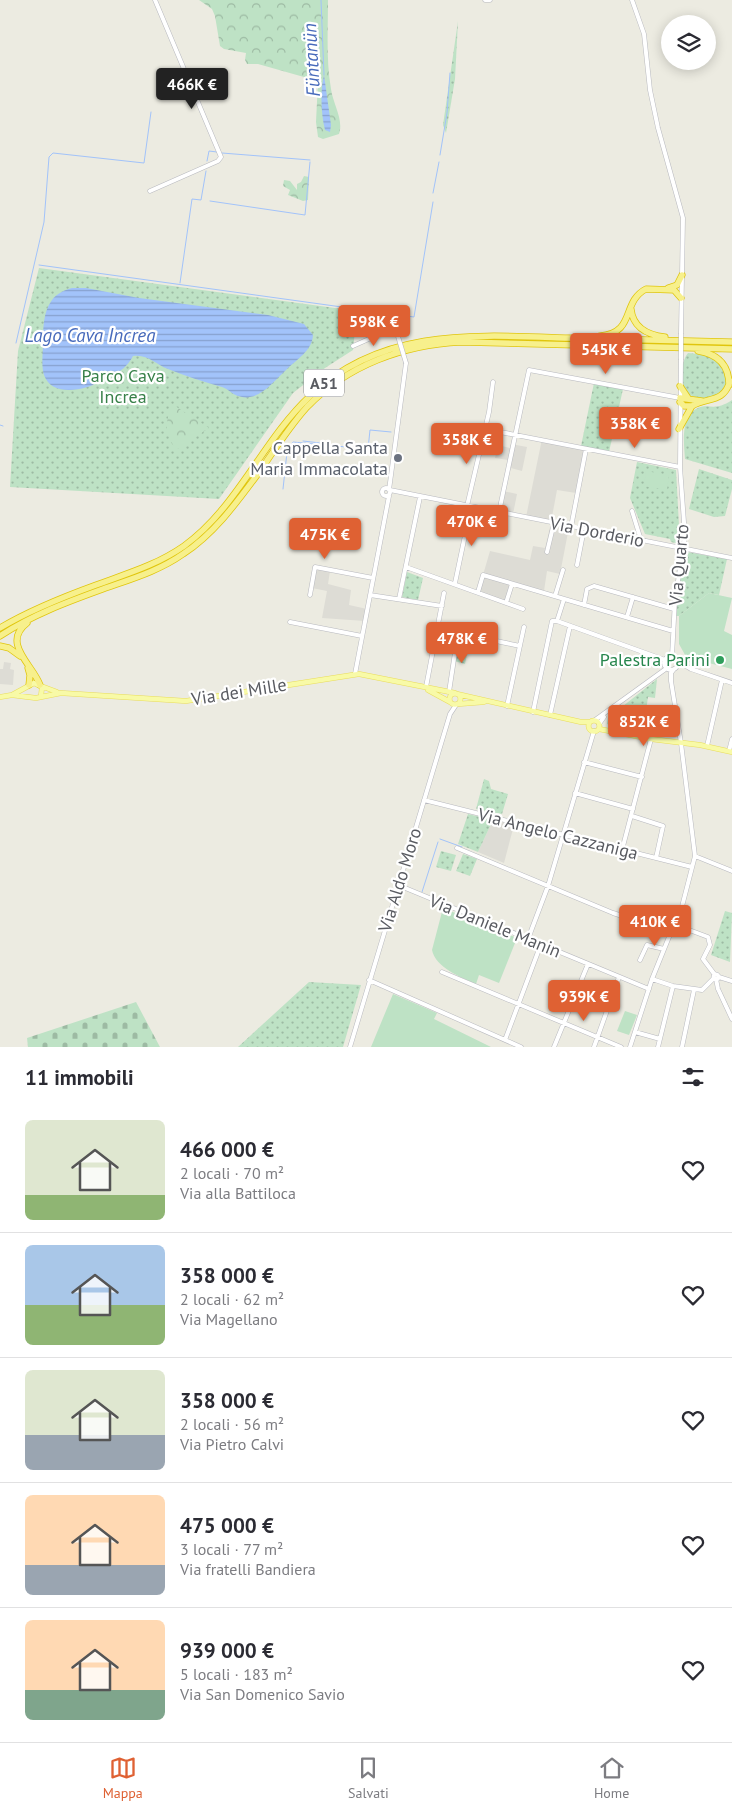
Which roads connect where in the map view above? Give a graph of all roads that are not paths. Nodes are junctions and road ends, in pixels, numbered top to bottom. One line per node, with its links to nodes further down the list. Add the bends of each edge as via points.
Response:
1 (155, 0): 5 (street, via 221,157)
2 (485, 0): 3 (street)
3 (490, 0)
4 (632, 0): 6 (street, via 644,34 658,128 683,218)
5 (150, 191)
6 (682, 273): 7 (highway)
7 (678, 288): 8 (highway); 9 (highway, via 649,288 641,292)
8 (681, 298): 19 (street, Via Quarto, bridge)
9 (631, 307): 10 (highway, via 624,325 614,333); 11 (highway, via 634,322 644,331)
10 (563, 338): 11 (highway, A51); 65 (highway, A51, via 436,338 393,347 362,360 332,377 306,400 286,422 220,514 185,545 153,564 61,598)
11 (687, 341): 12 (highway, A51)
12 (732, 342)
13 (353, 346): 29 (street, bridge, via 394,330 406,363)
14 (628, 347): 15 (highway, A51); 18 (highway, via 710,354 725,365); 60 (highway, A51, via 456,342 415,348 375,360 336,383 307,408 226,516 194,547 156,569)
15 (732, 349)
16 (732, 373): 18 (highway)
17 (493, 382): 24 (street)
18 (729, 385): 22 (highway, via 721,396)
19 (680, 386): 20 (highway); 21 (street, Via Quarto)
20 (690, 399): 21 (highway); 22 (highway)
21 (680, 400): 23 (highway, via 684,406); 25 (street, Via Quarto); 26 (street, via 529,370)
22 (707, 402): 23 (highway)
23 (692, 406): 25 (highway)
24 (485, 428): 26 (street); 31 (street)
25 (679, 429): 28 (street, Via Quarto)
26 (515, 434): 27 (street); 33 (street)
27 (586, 449): 28 (street); 35 (street)
28 (680, 467): 38 (street, Via Quarto)
29 (389, 492): 30 (street, Via Dorderio); 44 (street)
30 (420, 497): 31 (street, Via Dorderio); 42 (street)
31 (469, 507): 33 (street, Via Dorderio); 45 (street)
32 (632, 511): 37 (street)
33 (498, 512): 34 (street, Via Dorderio)
34 (554, 523): 35 (street, Via Dorderio); 39 (street)
35 (571, 527): 36 (street, Via Dorderio)
36 (584, 529): 37 (street, Via Dorderio); 41 (street)
37 (641, 540): 38 (street, Via Dorderio)
38 (683, 548): 40 (street, Via Dorderio); 59 (street, Via Quarto)
39 (547, 552)
40 (732, 558)
41 (577, 565)
42 (406, 567): 45 (street); 54 (street)
43 (563, 570): 51 (street)
44 (373, 578): 49 (street, via 314,567); 50 (street)
45 (455, 583): 47 (street)
46 (512, 584): 47 (street, via 483,575); 51 (street); 55 (street)
47 (478, 592): 55 (street)
48 (444, 594): 57 (street)
49 (310, 595)
50 (370, 595): 54 (street); 69 (street)
51 (555, 596): 53 (street)
52 (633, 597): 56 (street, via 592,586 588,589); 59 (street); 61 (street)
53 (564, 599): 56 (street); 62 (street)
54 (399, 600): 57 (street)
55 (506, 603): 58 (street)
56 (584, 605): 61 (street)
57 (442, 606): 85 (street)
58 (523, 609)
59 (674, 609): 67 (street, Via Quarto)
60 (37, 616): 68 (highway, A51); 82 (highway, via 21,629 17,644)
61 (627, 617): 67 (street)
62 (558, 621): 64 (street); 97 (street, via 552,621)
63 (290, 622): 69 (street)
64 (570, 626): 73 (street); 99 (street)
65 (0, 628)
66 (524, 628): 71 (street)
67 (673, 631): 72 (street, Via Quarto)
68 (0, 636)
69 (362, 636): 79 (street)
70 (0, 646): 84 (highway, via 14,651 24,662 30,673)
71 (520, 646): 86 (street, via 458,633); 96 (street)
72 (671, 656): 73 (street); 74 (street)
73 (664, 661): 75 (street); 78 (street)
74 (678, 661): 76 (street); 77 (street)
75 (667, 668): 76 (street); 78 (street)
76 (675, 668): 77 (street); 103 (street, via 670,681)
77 (690, 669): 80 (street)
78 (659, 672): 100 (street)
79 (355, 674): 83 (main road, Via dei Mille); 87 (main road, Via dei Mille, via 186,701)
80 (722, 680): 81 (street); 104 (street)
81 (732, 683)
82 (41, 685): 84 (main road); 87 (main road, Via dei Mille); 90 (main road)
83 (414, 685): 85 (main road, Via dei Mille); 93 (main road, Via dei Mille)
84 (28, 686): 89 (main road); 92 (main road)
85 (426, 687): 86 (main road, Via dei Mille)
86 (449, 692): 88 (main road, Via dei Mille)
87 (61, 693): 90 (main road, Via dei Mille)
88 (456, 694): 93 (main road, via 450,696); 94 (main road, Via dei Mille); 95 (main road, via 460,698)
89 (12, 695): 91 (main road); 92 (main road)
90 (41, 696): 92 (main road)
91 (0, 697)
92 (31, 697)
93 (450, 702): 95 (main road); 98 (street, Via Aldo Moro)
94 (496, 703): 95 (main road, Via dei Mille); 96 (main road, Via dei Mille)
95 (457, 704): 98 (street, Via Aldo Moro)
96 (507, 706): 97 (main road, Via dei Mille)
97 (533, 712): 99 (main road, Via dei Mille)
98 (450, 714): 109 (street, Via Aldo Moro)
99 (550, 715): 100 (main road, Via dei Mille)
100 (595, 726): 101 (main road, Via dei Mille); 106 (street)
101 (651, 739): 103 (main road, Via dei Mille); 107 (street)
102 (732, 739): 105 (street)
103 (681, 743): 104 (main road, Via dei Mille); 115 (street)
104 (707, 746): 105 (main road, Via dei Mille)
105 (731, 752)
106 (584, 762): 107 (street); 108 (street)
107 (642, 777): 110 (street)
108 (575, 793): 110 (street); 112 (street)
109 (424, 800): 112 (street, Via Angelo Cazzaniga); 119 (street, Via Aldo Moro)
110 (634, 809): 111 (street)
111 (632, 816): 114 (street); 116 (street, via 663,826)
112 (563, 835): 114 (street, Via Angelo Cazzaniga); 120 (street)
113 (457, 848): 120 (street)
114 (622, 850): 116 (street, Via Angelo Cazzaniga)
115 (695, 856): 117 (street); 118 (street)
116 (656, 858): 117 (street, Via Angelo Cazzaniga)
117 (692, 867): 121 (street)
118 (732, 870)
119 (398, 886): 123 (street, Via Daniele Manin); 132 (street, Via Aldo Moro)
120 (548, 886): 122 (street, via 613,913); 123 (street)
121 (676, 925): 122 (street); 129 (street, via 708,937 710,946 703,960)
122 (671, 932): 125 (street)
123 (528, 940): 124 (street, Via Daniele Manin)
124 (541, 944): 127 (street, Via Daniele Manin); 137 (street)
125 (664, 949): 126 (street, via 647,944); 131 (street)
126 (640, 960)
127 (588, 964): 130 (street, Via Daniele Manin); 139 (street)
128 (442, 972): 137 (street)
129 (716, 976): 133 (street); 136 (street, via 704,989); 138 (street, via 719,992)
130 (619, 977): 135 (street, Via Daniele Manin); 141 (street)
131 (652, 979): 134 (street); 135 (street)
132 (369, 980): 143 (street); 144 (street, Via Aldo Moro)
133 (732, 981)
134 (673, 986): 136 (street); 142 (street)
135 (648, 989): 140 (street)
136 (694, 990): 151 (street)
137 (519, 1004): 139 (street); 143 (street)
138 (732, 1019)
139 (564, 1024): 141 (street); 146 (street)
140 (635, 1032): 142 (street); 149 (street)
141 (598, 1038): 147 (street); 148 (street)
142 (660, 1039): 150 (street)
143 (506, 1040): 145 (street)
144 (350, 1047)
145 (521, 1047)
146 (554, 1047)
147 (594, 1047)
148 (621, 1047)
149 (630, 1047)
150 (658, 1047)
151 (682, 1047)

